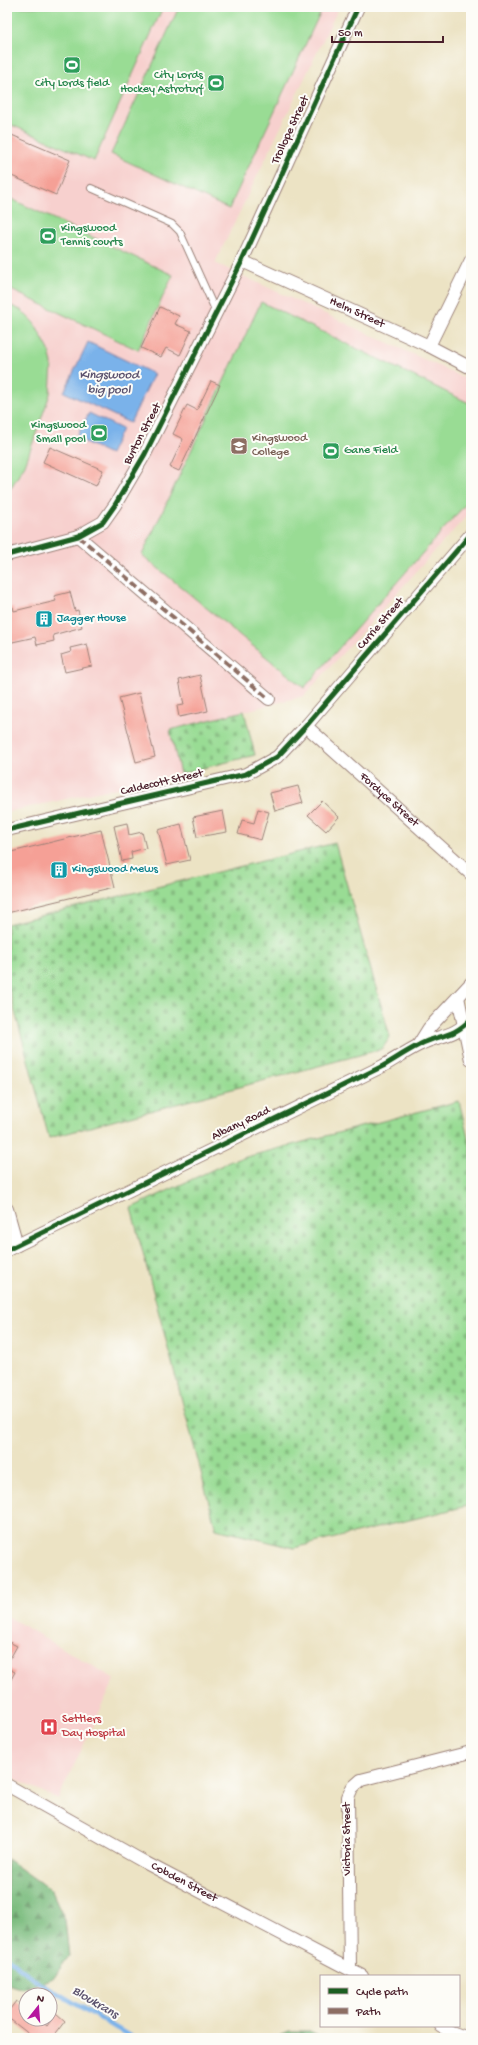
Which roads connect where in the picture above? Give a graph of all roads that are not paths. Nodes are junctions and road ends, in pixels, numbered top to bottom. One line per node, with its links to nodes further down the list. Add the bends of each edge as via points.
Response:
1 (358, 7): 4 (street, Trollope Street)
2 (91, 188): 5 (lane, via 172,224 180,232)
3 (471, 260): 6 (street)
4 (242, 261): 5 (street, Burton Street); 6 (street, Helm Street)
5 (216, 312): 9 (street, Burton Street, via 145,454 115,505 103,522)
6 (429, 346): 7 (street, Helm Street)
7 (471, 368)
8 (471, 534): 12 (street, Currie Street)
9 (78, 536): 10 (street, Burton Street); 11 (street)
10 (7, 555)
11 (269, 699)
12 (306, 726): 13 (street, Caldecott Street, via 276,757 246,774); 14 (street, Fordyce Street)
13 (7, 830)
14 (471, 874)
15 (471, 983): 16 (street, Albany Road)
16 (458, 997): 17 (street); 18 (street, Albany Road, via 429,1028)
17 (467, 1023): 18 (street, Albany Road, via 444,1037); 19 (street)
18 (419, 1044): 21 (street, Albany Road, via 383,1066)
19 (471, 1060)
20 (7, 1209): 21 (street)
21 (12, 1247)
22 (471, 1752): 24 (street, Victoria Street, via 361,1780 352,1788 348,1797)
23 (7, 1785): 24 (street, Cobden Street, via 146,1863)
24 (350, 1968): 25 (street, Cobden Street)
25 (360, 1975)
26 (443, 2027): 27 (street)
27 (468, 2038)

